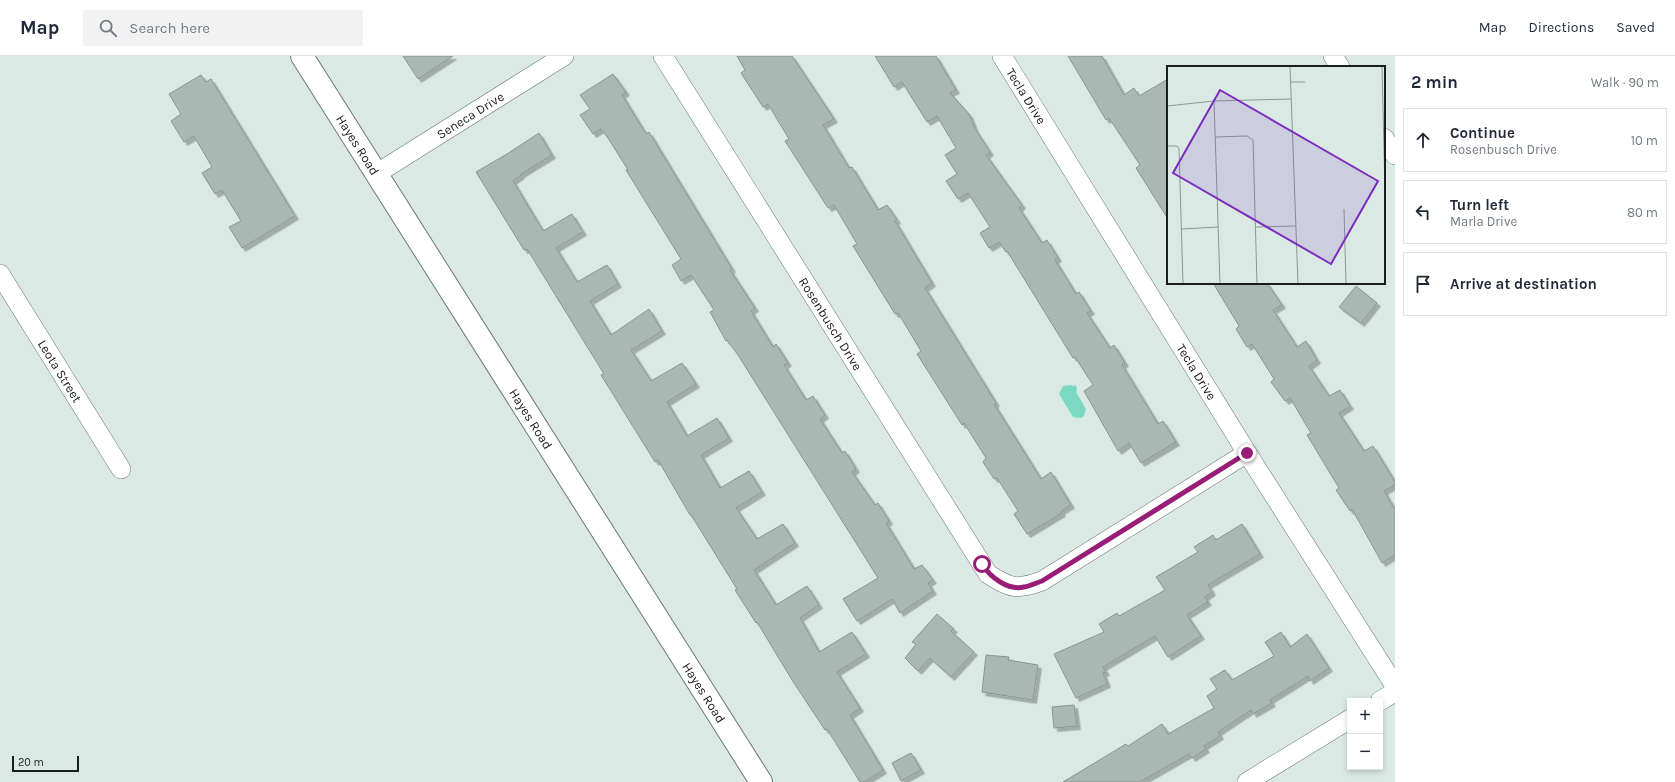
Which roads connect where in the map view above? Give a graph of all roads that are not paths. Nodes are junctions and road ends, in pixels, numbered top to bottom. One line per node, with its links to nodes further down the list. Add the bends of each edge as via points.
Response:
1 (302, 56): 9 (street, Hayes Road)
2 (564, 56): 9 (street, Seneca Drive)
3 (663, 56): 11 (street, Rosenbusch Drive, via 988,574 1006,586 1023,588 1042,581)
4 (1002, 56): 11 (street, Tecla Drive)
5 (1333, 56): 6 (street)
6 (1339, 66)
7 (1385, 140): 8 (street)
8 (1395, 155)
9 (376, 174): 17 (street, Hayes Road)
10 (0, 274): 12 (street, Leota Street)
11 (1247, 453): 13 (street, Tecla Drive)
12 (121, 469)
13 (1395, 686)
14 (1395, 692): 15 (street)
15 (1383, 699)
16 (1347, 721): 18 (street)
17 (761, 782)
18 (1247, 782)

